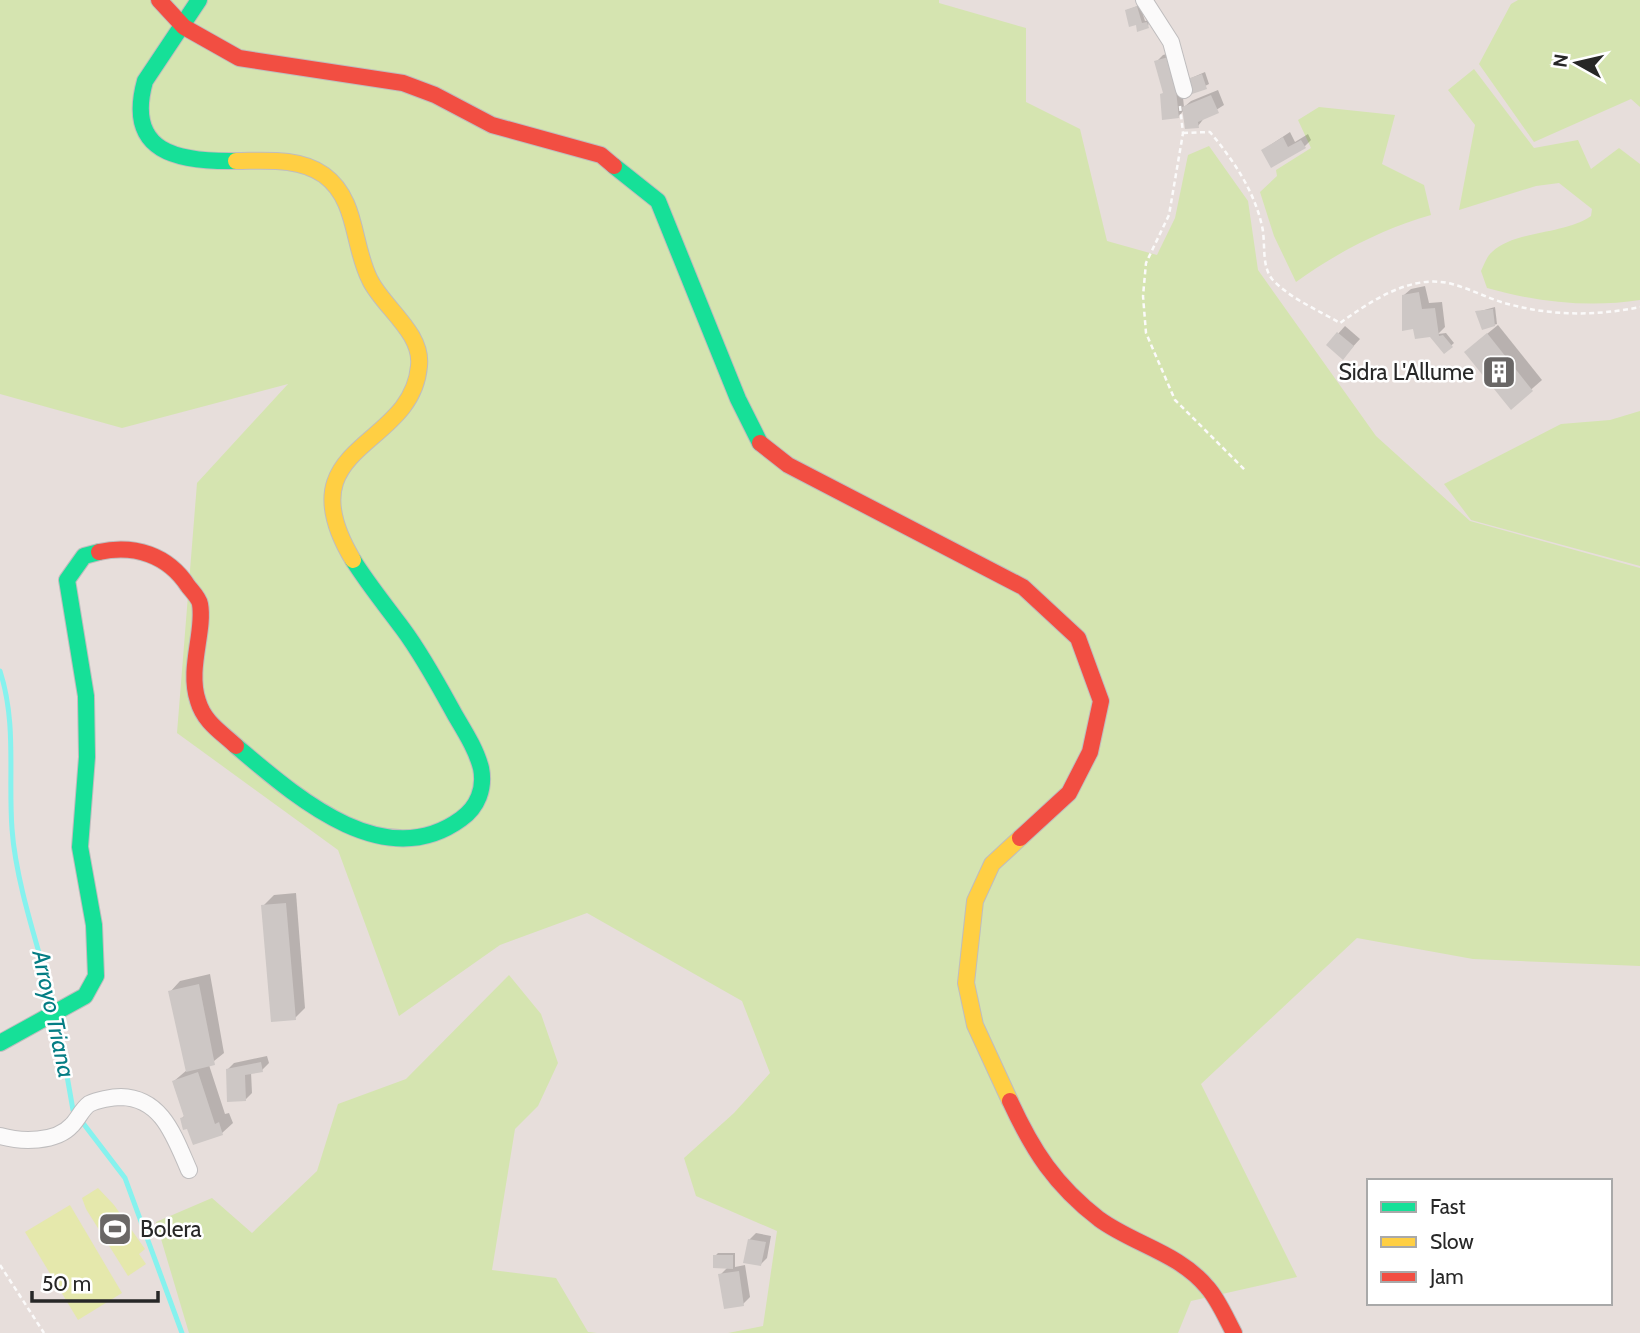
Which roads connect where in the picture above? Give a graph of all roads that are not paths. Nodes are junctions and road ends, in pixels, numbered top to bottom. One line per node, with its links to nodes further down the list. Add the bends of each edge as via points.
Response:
1 (159, 0): 4 (street)
2 (199, 0): 4 (street)
3 (1144, 0): 5 (street, via 1171,42)
4 (184, 27): 6 (street, via 150,69 141,93 139,120 146,138 193,161 303,164 333,180 350,211 368,277 413,341 420,362 418,384 338,471 330,494 332,516 349,552 414,645 473,746 483,785 472,813 423,837 384,837 331,821 207,721 197,700 194,670 200,603 178,570 139,550 108,549 84,556 67,580 86,696 80,847 94,925 96,976 85,996); 9 (street, via 239,58 403,83 492,125 601,155 658,201 760,443 788,465 1023,587 1078,638 1101,701 1090,752 1069,793 992,864 975,901 966,983 975,1025 1032,1148 1058,1183 1101,1220 1181,1263 1208,1287)
5 (1184, 90)
6 (0, 1043)
7 (0, 1136): 8 (street, via 30,1140 55,1136 70,1127 86,1107 116,1097 138,1098 153,1105 172,1132)
8 (189, 1170)
9 (1234, 1333)

